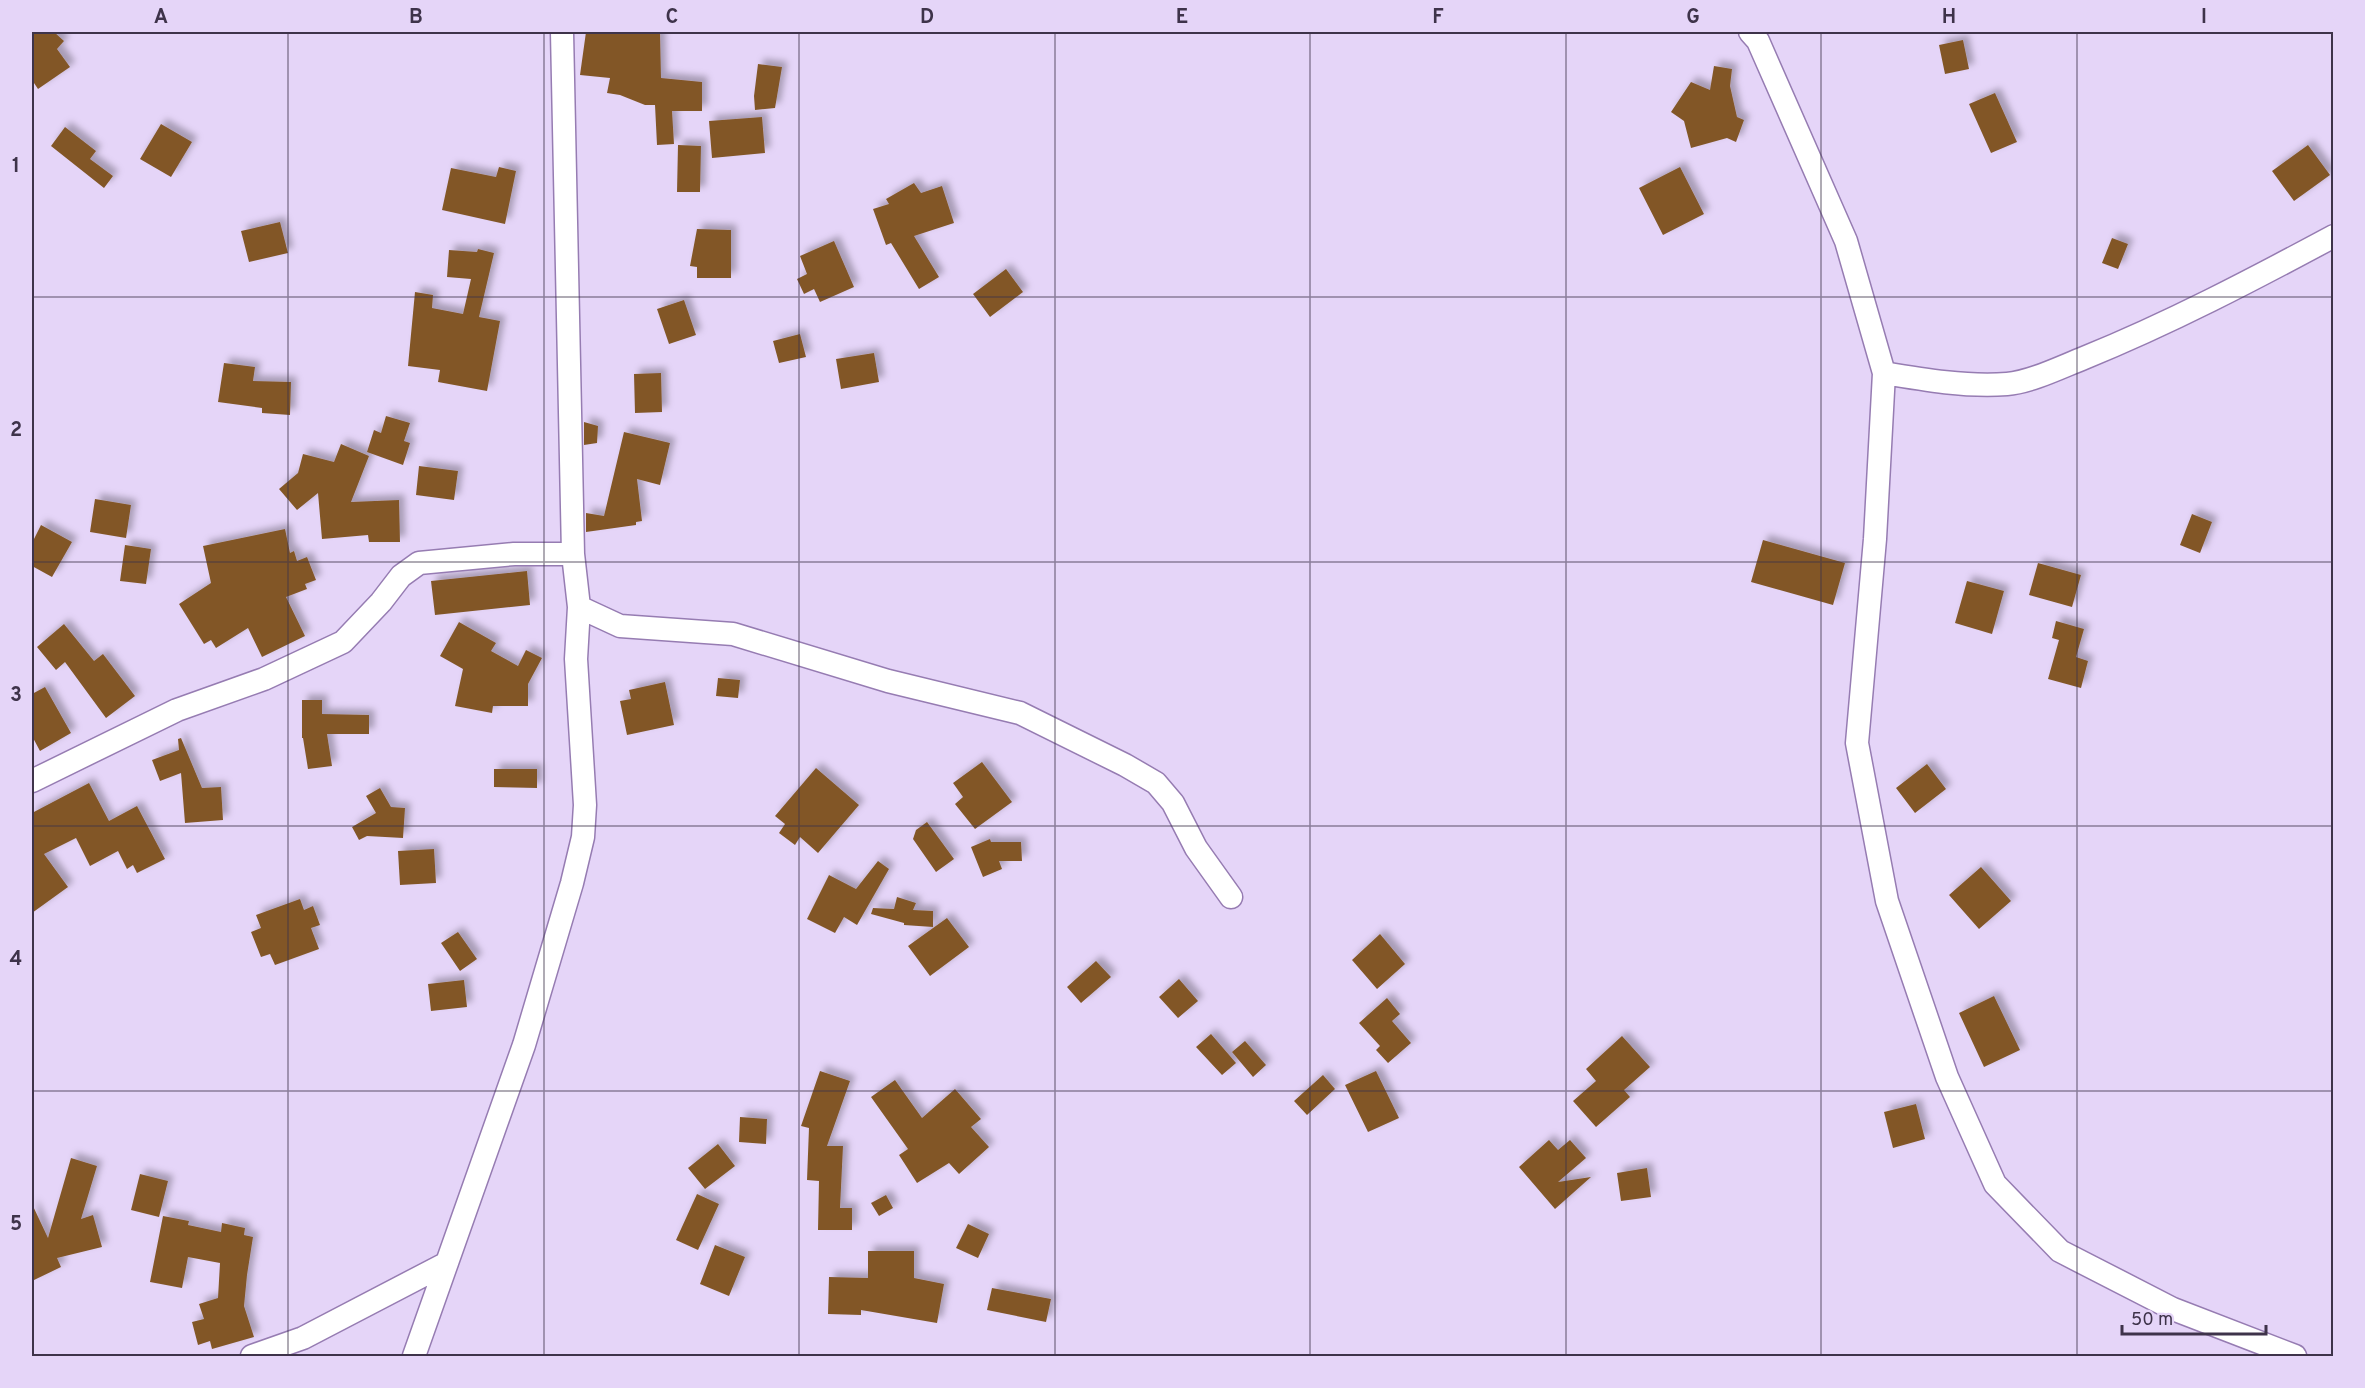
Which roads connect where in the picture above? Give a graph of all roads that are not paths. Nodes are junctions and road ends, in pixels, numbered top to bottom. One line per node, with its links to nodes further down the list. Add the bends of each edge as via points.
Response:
1 (562, 32): 5 (street)
2 (1750, 32): 4 (street, via 1758,41 1846,241)
3 (2334, 236): 4 (street, via 2140,334 2045,373 2008,384 1948,383)
4 (1884, 373): 12 (street, via 1875,538 1857,743 1887,901 1947,1077 1995,1184 2060,1251 2173,1309)
5 (573, 554): 6 (street); 7 (street, via 514,554 419,563 401,576 343,642 264,679 177,710)
6 (579, 608): 8 (street, via 620,626 733,634 888,681 1020,713 1156,783 1173,803 1196,848); 9 (street, via 576,659 585,806 582,837 524,1045)
7 (32, 781)
8 (1231, 897)
9 (447, 1263): 10 (street, via 303,1338); 11 (street)
10 (252, 1356)
11 (414, 1356)
12 (2295, 1356)

